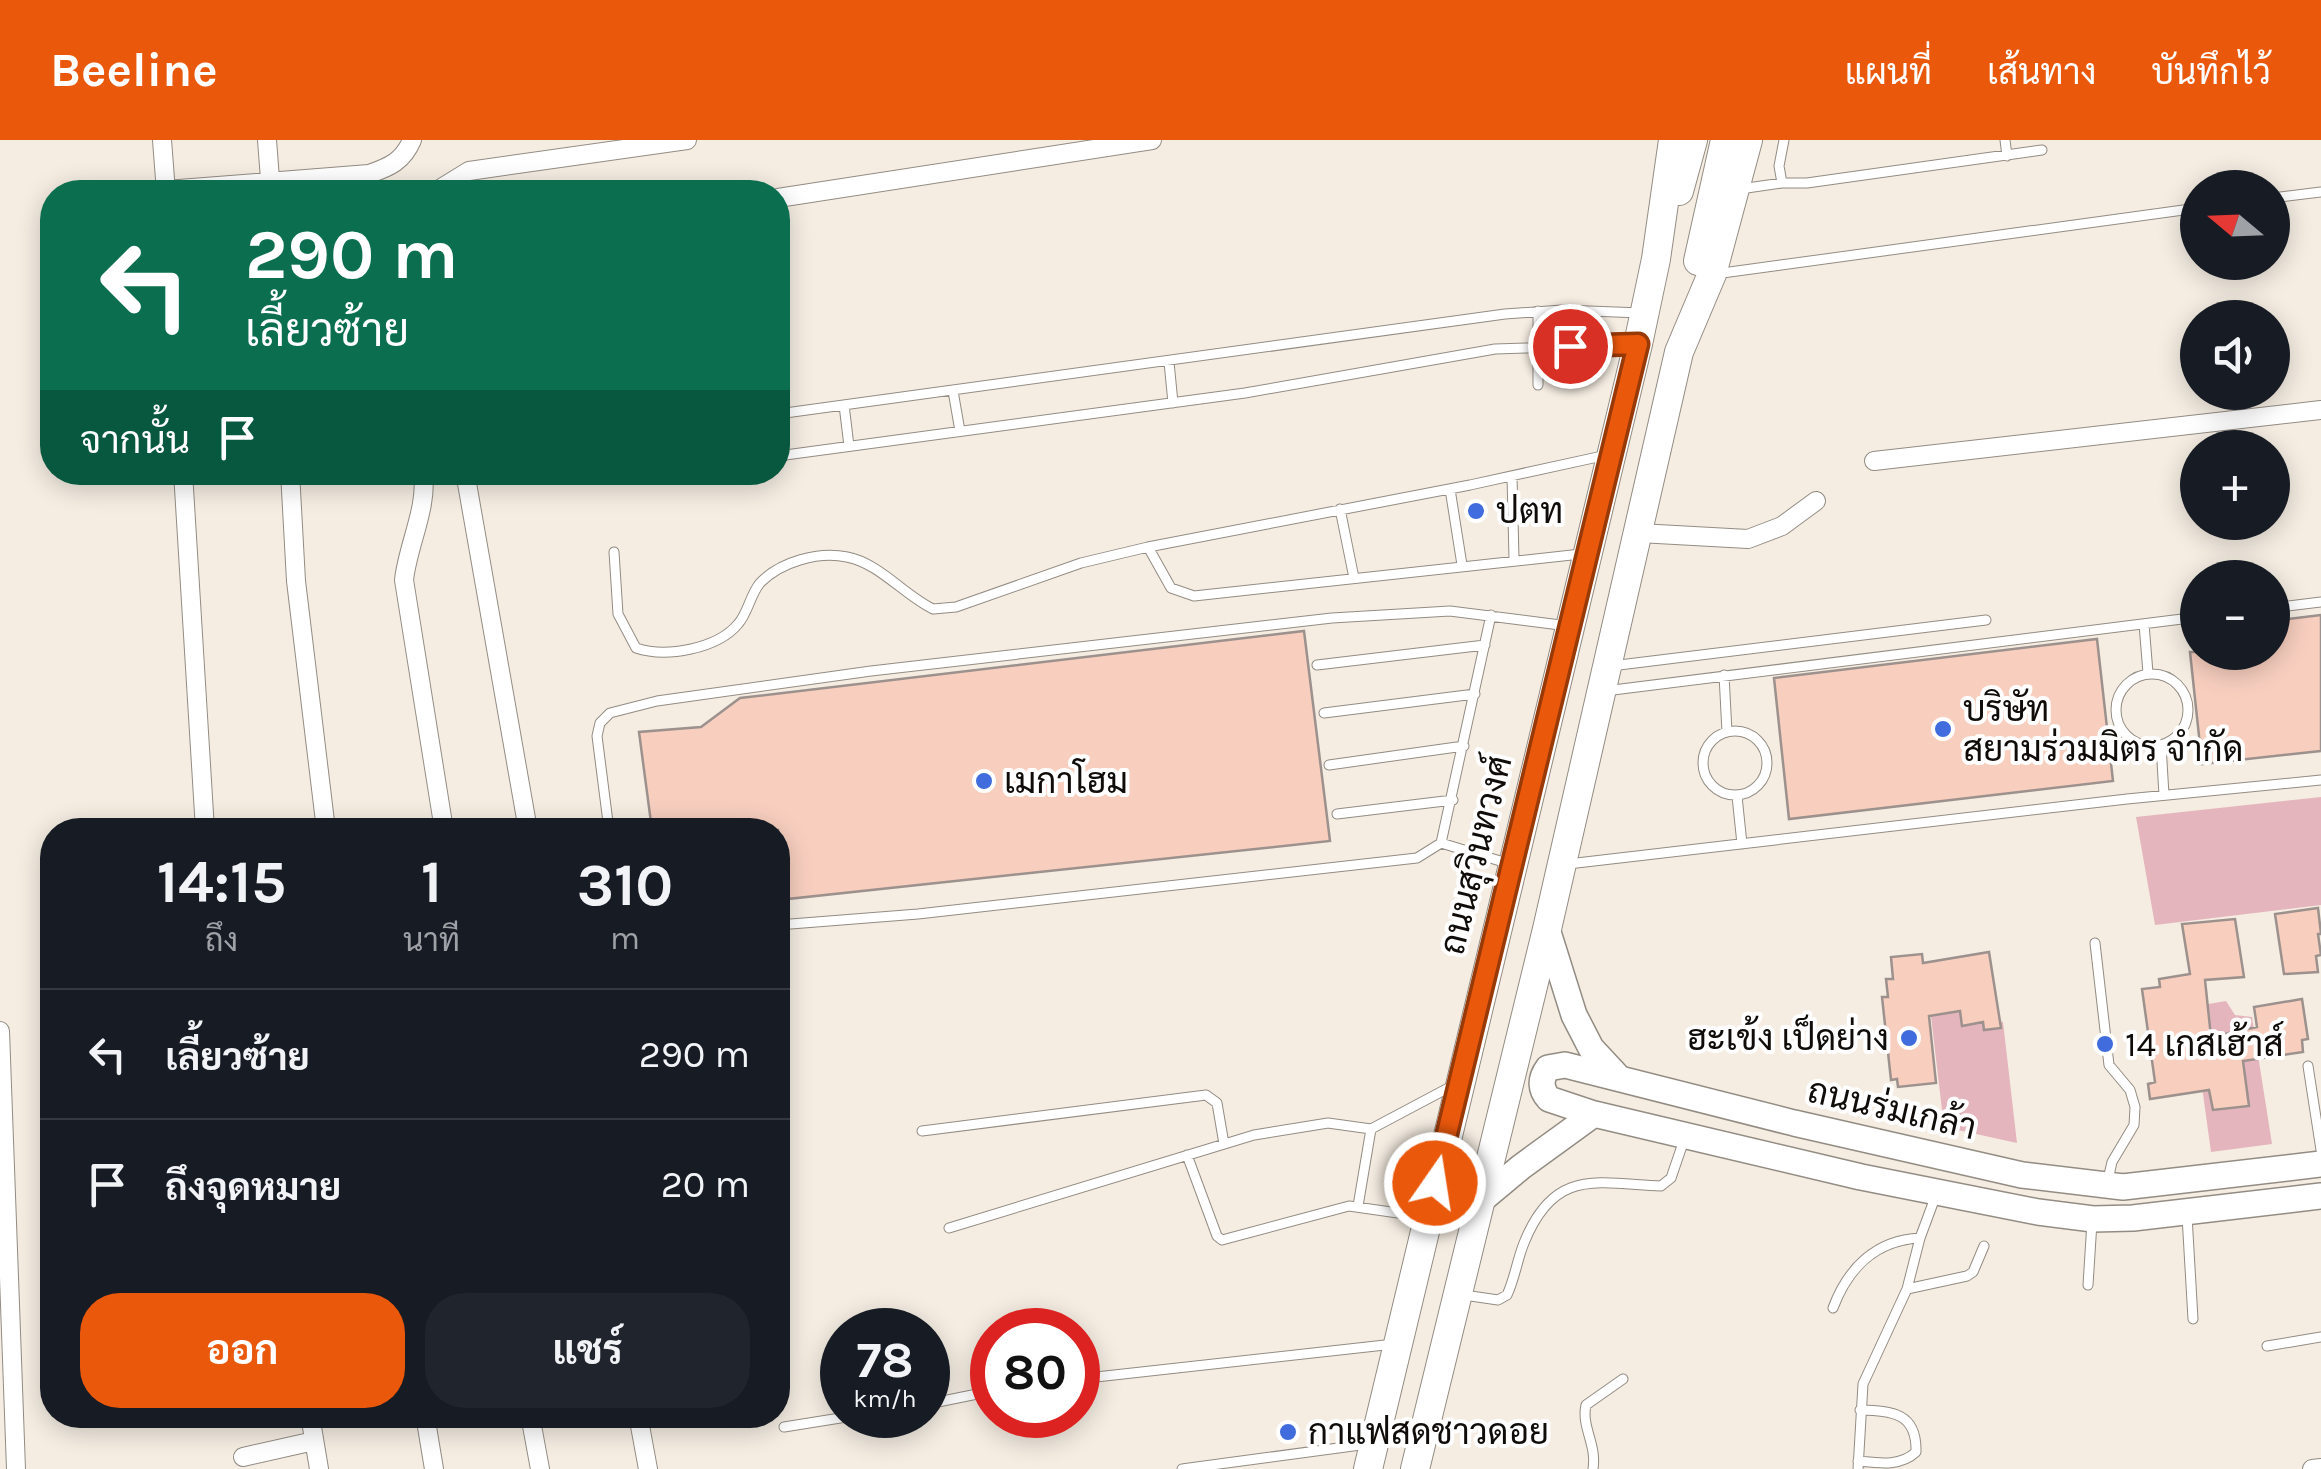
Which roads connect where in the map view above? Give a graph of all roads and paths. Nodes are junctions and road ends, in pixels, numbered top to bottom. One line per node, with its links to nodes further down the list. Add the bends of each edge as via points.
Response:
1 (162, 140): 14 (street)
2 (267, 140): 15 (street)
3 (412, 140): 16 (street)
4 (687, 140): 17 (street, via 469,172)
5 (1152, 140): 21 (street)
6 (1672, 140): 24 (highway, ถนนสุวินทวงศ์)
7 (1694, 140): 24 (highway, ถนนสุวินทวงศ์)
8 (1724, 140): 30 (highway)
9 (1748, 140): 19 (highway)
10 (1784, 140): 18 (lane)
11 (2005, 140): 13 (lane)
12 (2042, 150): 13 (lane)
13 (2007, 156): 18 (lane)
14 (165, 180)
15 (270, 180)
16 (375, 180)
17 (456, 180)
18 (1782, 184): 19 (lane)
19 (1735, 190): 25 (highway)
20 (2321, 192): 22 (lane)
21 (790, 196)
22 (2290, 196)
23 (2180, 210): 25 (lane)
24 (1656, 259): 27 (highway, ถนนสุวินทวงศ์)
25 (1712, 274): 30 (highway)
26 (1538, 310): 27 (lane); 29 (lane); 31 (lane)
27 (1644, 313): 28 (highway, ถนนสุวินทวงศ์)
28 (1638, 344): 29 (lane); 41 (highway, ถนนสุวินทวงศ์)
29 (1536, 346): 32 (lane); 34 (lane)
30 (1680, 352): 51 (highway)
31 (1168, 362): 33 (lane); 34 (lane)
32 (1538, 385)
33 (954, 391): 35 (lane); 38 (lane)
34 (1172, 402): 38 (lane)
35 (844, 405): 37 (lane); 39 (lane)
36 (2321, 410): 42 (street)
37 (790, 412)
38 (960, 430): 39 (lane)
39 (849, 446): 40 (lane)
40 (790, 454)
41 (1612, 454): 43 (lane); 54 (highway, ถนนสุวินทวงศ์)
42 (1874, 461)
43 (1512, 476): 48 (lane); 55 (lane)
44 (184, 485): 81 (street)
45 (291, 485): 82 (street)
46 (425, 485): 83 (street, via 404,580)
47 (468, 485): 84 (street)
48 (1450, 489): 50 (lane); 56 (lane)
49 (1816, 501): 51 (street, via 1782,526 1748,538)
50 (1340, 509): 52 (lane); 57 (lane)
51 (1639, 532): 69 (highway)
52 (1148, 547): 53 (lane, via 933,609 868,564 848,557 799,560 758,585 738,625 719,639 682,651 648,652 636,648 618,614); 57 (lane, via 1170,588 1194,596)
53 (614, 552)
54 (1589, 553): 55 (lane); 64 (highway, ถนนสุวินทวงศ์)
55 (1514, 558): 56 (lane)
56 (1462, 565): 57 (lane)
57 (1354, 578)
58 (2321, 602): 59 (lane)
59 (2290, 606)
60 (1491, 616): 64 (lane); 65 (lane); 85 (lane, via 1420,611 1332,618 657,701 610,713 600,723)
61 (2180, 619): 63 (lane)
62 (1986, 620): 69 (lane)
63 (2144, 624): 67 (lane); 68 (lane)
64 (1571, 626): 88 (highway, ถนนสุวินทวงศ์)
65 (1485, 645): 66 (lane); 70 (lane)
66 (1317, 666)
67 (2148, 673): 73 (lane, via 2179,685 2188,706 2183,728); 73 (lane, via 2126,684 2116,720 2131,740)
68 (1724, 676): 69 (lane); 72 (lane)
69 (1606, 679): 89 (highway)
70 (1475, 694): 71 (lane); 74 (lane)
71 (1324, 713)
72 (1727, 732): 78 (lane, via 1706,748 1703,768 1710,786); 78 (lane, via 1757,739 1767,758 1757,788)
73 (2161, 744): 77 (lane)
74 (1464, 746): 75 (lane); 79 (lane)
75 (1329, 765)
76 (2321, 780): 77 (lane)
77 (2164, 795): 87 (lane)
78 (1737, 796): 87 (lane)
79 (1453, 800): 80 (lane); 86 (lane)
80 (1337, 814)
81 (204, 818)
82 (325, 818)
83 (442, 818)
84 (526, 818)
85 (607, 818)
86 (1441, 844): 88 (lane); 90 (lane, via 1417,858)
87 (1742, 844): 89 (lane)
88 (1513, 864): 96 (highway, ถนนสุวินทวงศ์)
89 (1560, 865): 91 (highway)
90 (790, 924)
91 (1547, 929): 95 (main road, via 1574,1015 1591,1048); 108 (highway)
92 (2095, 943): 105 (lane, via 2109,1065 2135,1106 2134,1125 2112,1162)
93 (0, 1032): 138 (street)
94 (2308, 1066): 102 (lane)
95 (1618, 1077): 97 (main road, ถนนร่มเกล้า, via 1559,1064 1544,1073 1548,1100); 105 (main road, ถนนร่มเกล้า, via 2022,1175)
96 (1459, 1082): 98 (lane); 111 (highway, ถนนสุวินทวงศ์)
97 (1594, 1114): 100 (main road, ถนนร่มเกล้า); 108 (main road)
98 (1371, 1129): 101 (lane, via 1310,1124); 109 (lane)
99 (922, 1131): 101 (lane, via 1206,1095 1216,1102)
100 (1686, 1135): 106 (main road, ถนนร่มเกล้า); 118 (lane, via 1671,1178 1661,1186 1592,1181 1555,1197 1535,1220 1507,1295 1498,1300)
101 (1224, 1144): 103 (lane)
102 (2321, 1150)
103 (1188, 1155): 109 (lane, via 1222,1240); 113 (lane)
104 (2321, 1164): 105 (main road, ถนนร่มเกล้า)
105 (2107, 1186)
106 (1937, 1192): 112 (main road, ถนนร่มเกล้า); 114 (lane)
107 (2321, 1196): 110 (main road, ถนนร่มเกล้า)
108 (1479, 1202): 118 (highway)
109 (1358, 1206): 111 (lane)
110 (2187, 1213): 112 (main road, ถนนร่มเกล้า); 120 (lane)
111 (1428, 1217): 122 (highway, ถนนสุวินทวงศ์)
112 (2092, 1219): 116 (lane)
113 (949, 1228)
114 (1920, 1238): 117 (lane); 119 (lane, via 1898,1239 1868,1256)
115 (1984, 1246): 117 (lane, via 1967,1276)
116 (2088, 1286)
117 (1907, 1288): 126 (lane, via 1868,1371)
118 (1456, 1294): 144 (highway)
119 (1834, 1308)
120 (2193, 1318)
121 (2321, 1337): 123 (lane)
122 (1396, 1344): 124 (lane); 134 (highway, ถนนสุวินทวงศ์)
123 (2268, 1346)
124 (1100, 1378)
125 (1623, 1379): 145 (lane, via 1586,1405)
126 (1860, 1410): 136 (lane); 136 (lane, via 1907,1419 1916,1452 1890,1464)
127 (820, 1422): 128 (lane)
128 (790, 1427)
129 (312, 1428): 133 (street)
130 (427, 1428): 140 (street)
131 (532, 1428): 141 (street)
132 (640, 1428): 142 (street)
133 (314, 1441): 135 (street); 139 (street)
134 (1371, 1456): 143 (lane)
135 (243, 1458)
136 (1858, 1465)
137 (2321, 1468): 146 (street)
138 (16, 1469)
139 (319, 1469)
140 (434, 1469)
141 (540, 1469)
142 (648, 1469)
143 (1182, 1469)
144 (1415, 1469)
145 (1593, 1469)
146 (2312, 1469)

